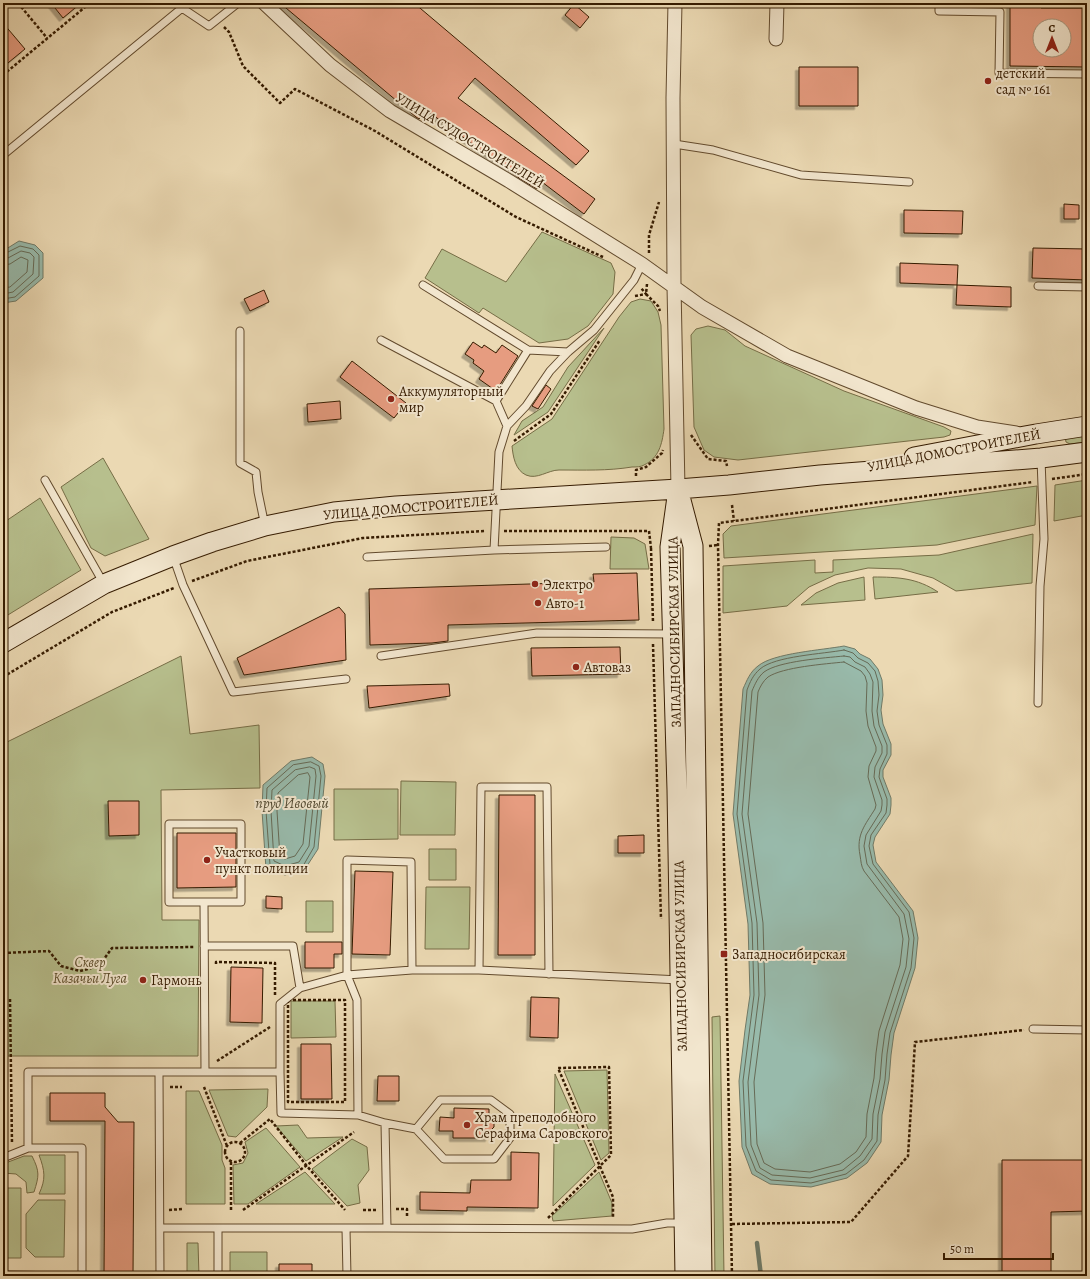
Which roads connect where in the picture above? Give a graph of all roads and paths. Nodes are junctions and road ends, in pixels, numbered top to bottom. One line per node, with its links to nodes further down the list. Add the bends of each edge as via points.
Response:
1 (18, 3): 9 (path)
2 (90, 3): 9 (path)
3 (238, 3): 8 (lane)
4 (264, 3): 17 (street, УЛИЦА СУДОСТРОИТЕЛЕЙ, via 330,65 390,111)
5 (675, 3): 13 (street)
6 (777, 3): 10 (street)
7 (939, 3): 11 (lane, via 939,11 1000,12 999,73)
8 (219, 19): 14 (lane, via 209,26 182,8); 16 (path, via 228,32 242,66 280,103 295,88 375,131 516,217)
9 (47, 38): 12 (path)
10 (776, 39)
11 (1087, 74)
12 (3, 75)
13 (674, 144): 15 (lane, via 713,150 801,175); 20 (street)
14 (3, 155)
15 (909, 182)
16 (608, 259)
17 (642, 264): 18 (lane); 20 (street, УЛИЦА СУДОСТРОИТЕЛЕЙ)
18 (634, 280): 23 (path, via 646,294); 28 (lane, via 594,330)
19 (423, 284): 27 (lane)
20 (674, 286): 33 (street, УЛИЦА СУДОСТРОИТЕЛЕЙ, via 702,307 787,356 916,408 977,428); 44 (street)
21 (1038, 286): 22 (lane)
22 (1087, 287)
23 (629, 297)
24 (240, 331): 48 (lane, via 240,463 256,472)
25 (603, 336): 35 (path, via 550,414)
26 (381, 340): 29 (lane)
27 (528, 350): 28 (lane); 29 (lane)
28 (568, 352): 30 (lane)
29 (496, 402): 30 (lane)
30 (507, 426): 35 (lane)
31 (1087, 426): 33 (main road, УЛИЦА ДОМОСТРОИТЕЛЕЙ)
32 (690, 434): 38 (path, via 708,459 726,461)
33 (1036, 434): 40 (main road, УЛИЦА ДОМОСТРОИТЕЛЕЙ)
34 (663, 447): 41 (path, via 662,453 646,467 636,470)
35 (499, 452): 45 (lane)
36 (1087, 452): 37 (main road, УЛИЦА ДОМОСТРОИТЕЛЕЙ)
37 (1041, 458): 40 (main road, УЛИЦА ДОМОСТРОИТЕЛЕЙ); 43 (lane)
38 (727, 466)
39 (1087, 474): 43 (path)
40 (820, 475): 44 (main road, УЛИЦА ДОМОСТРОИТЕЛЕЙ)
41 (636, 477)
42 (45, 480): 56 (lane)
43 (1041, 480): 47 (path); 64 (lane, via 1044,539 1040,586)
44 (678, 489): 45 (main road, УЛИЦА ДОМОСТРОИТЕЛЕЙ); 59 (main road, ЗАПАДНОСИБИРСКАЯ УЛИЦА, via 670,547); 117 (main road, ЗАПАДНОСИБИРСКАЯ УЛИЦА, via 693,546)
45 (496, 500): 48 (main road, УЛИЦА ДОМОСТРОИТЕЛЕЙ, via 334,512); 49 (lane)
46 (732, 505): 47 (path)
47 (734, 521): 105 (path, via 719,523 718,545)
48 (265, 526): 54 (main road, УЛИЦА ДОМОСТРОИТЕЛЕЙ)
49 (495, 531): 51 (path, via 649,531); 53 (lane); 57 (path, via 363,538 247,561)
50 (606, 547): 53 (lane)
51 (651, 548): 52 (path); 58 (path)
52 (656, 548)
53 (494, 550): 55 (lane)
54 (173, 556): 56 (main road, УЛИЦА ДОМОСТРОИТЕЛЕЙ); 57 (lane)
55 (367, 557)
56 (104, 584): 60 (main road, УЛИЦА ДОМОСТРОИТЕЛЕЙ)
57 (183, 585): 62 (path, via 112,612); 63 (lane, via 233,692)
58 (653, 633): 59 (lane); 61 (lane, via 536,633); 66 (path)
59 (672, 634): 74 (main road, ЗАПАДНОСИБИРСКАЯ УЛИЦА)
60 (3, 643)
61 (381, 656)
62 (3, 677)
63 (346, 679)
64 (1038, 703)
65 (204, 902): 65 (lane, via 169,902 169,824 241,824 242,902); 67 (lane)
66 (661, 925)
67 (204, 946): 68 (path, via 112,948 99,966 80,971 61,966 49,951); 75 (lane, via 293,946); 83 (lane)
68 (3, 954)
69 (216, 970): 77 (path, via 216,962 275,963)
70 (412, 970): 71 (lane); 73 (lane); 73 (lane, via 411,862 347,860)
71 (479, 970): 72 (lane); 72 (lane, via 481,787 547,787)
72 (549, 974): 74 (lane)
73 (347, 975): 75 (lane); 87 (lane, via 357,1000)
74 (680, 980): 104 (main road, ЗАПАДНОСИБИРСКАЯ УЛИЦА)
75 (300, 988): 84 (lane, via 280,1004)
76 (10, 999): 94 (path)
77 (275, 1001)
78 (276, 1024): 81 (path, via 215,1063)
79 (1033, 1029): 80 (lane); 105 (path, via 915,1042 908,1156 851,1222)
80 (1087, 1030)
81 (215, 1055)
82 (159, 1072): 83 (lane); 93 (lane, via 28,1072); 106 (lane)
83 (205, 1072): 84 (lane)
84 (280, 1072): 87 (lane, via 281,1113)
85 (204, 1087): 92 (path)
86 (288, 1102): 86 (path, via 288,1000 345,1000 345,1102)
87 (358, 1115): 88 (lane)
88 (385, 1123): 89 (lane); 108 (lane)
89 (416, 1129): 89 (lane, via 444,1159 494,1159 510,1138 510,1114 491,1100 440,1100)
90 (354, 1132): 97 (path)
91 (240, 1143): 92 (path, via 233,1142); 96 (path, via 244,1155 240,1160); 97 (path, via 270,1119)
92 (227, 1146): 96 (path, via 225,1154)
93 (28, 1148): 95 (lane); 112 (lane, via 82,1148)
94 (12, 1151)
95 (3, 1158)
96 (231, 1161): 99 (path)
97 (306, 1166): 100 (path); 101 (path)
98 (599, 1166): 98 (path, via 611,1154 609,1067 558,1068); 102 (path); 103 (path, via 613,1197)
99 (231, 1210)
100 (243, 1210)
101 (346, 1210)
102 (547, 1218)
103 (613, 1218)
104 (684, 1223): 108 (lane, via 632,1229); 116 (main road, ЗАПАДНОСИБИРСКАЯ УЛИЦА)
105 (732, 1224): 118 (path)
106 (160, 1228): 107 (lane); 113 (lane)
107 (218, 1228): 109 (lane); 114 (lane)
108 (387, 1228): 109 (lane)
109 (346, 1229): 115 (lane)
110 (3, 1275): 111 (lane)
111 (70, 1276)
112 (82, 1276)
113 (160, 1276)
114 (218, 1276)
115 (347, 1276)
116 (685, 1276)
117 (702, 1276)
118 (732, 1276)

